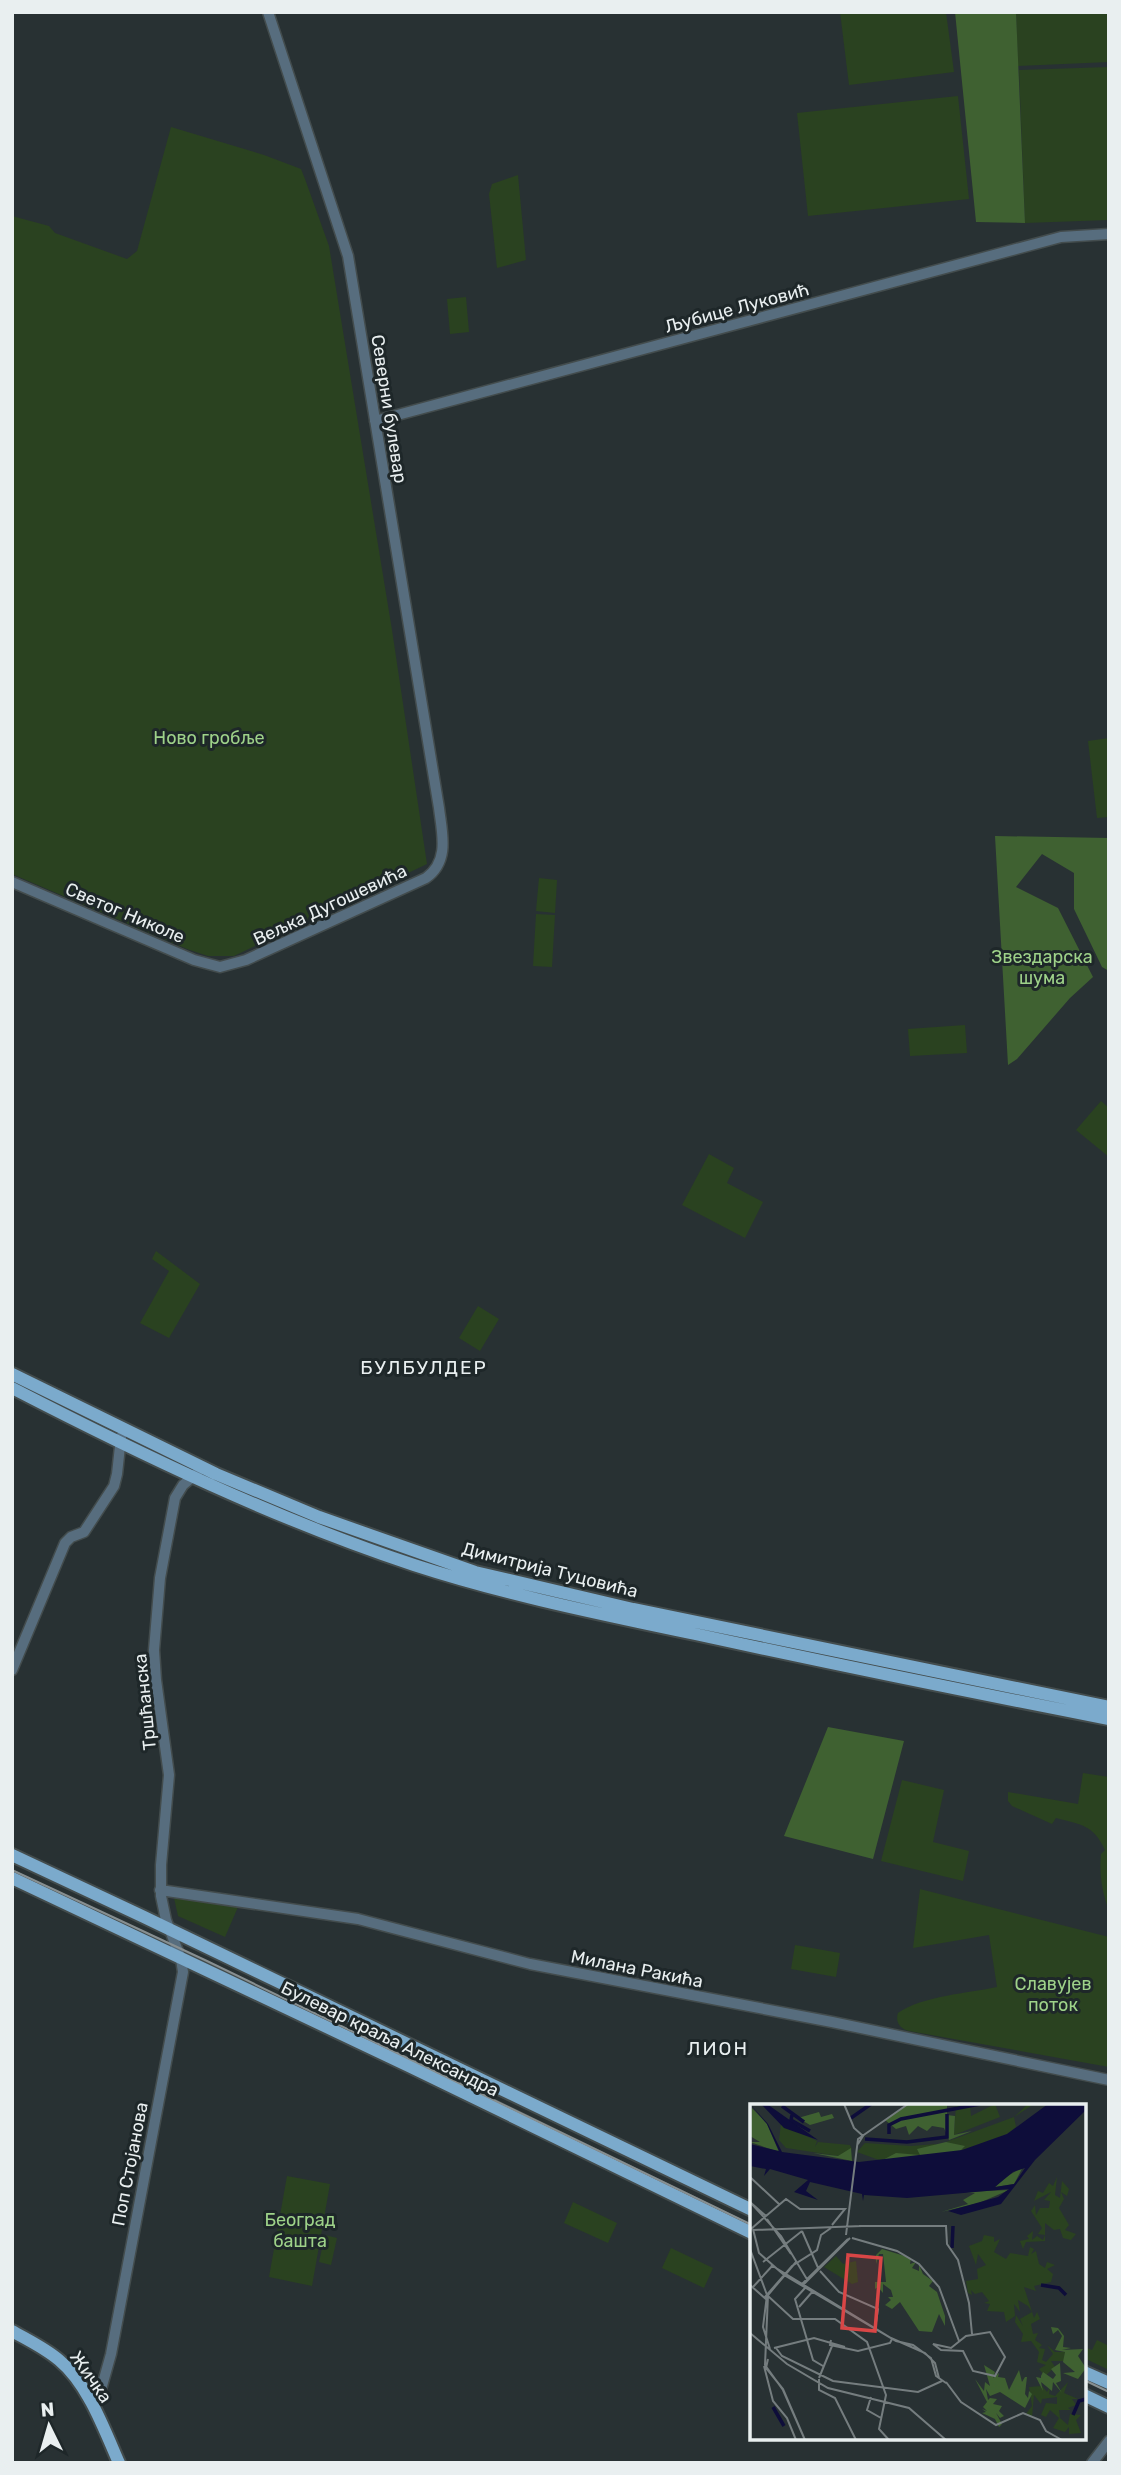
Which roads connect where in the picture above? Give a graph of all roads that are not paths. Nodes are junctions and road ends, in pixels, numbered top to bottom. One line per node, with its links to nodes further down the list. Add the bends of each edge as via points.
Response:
1 (268, 12): 3 (street, Северни булевар, via 345,245)
2 (1109, 234): 3 (street, Љубице Луковић, via 1061,237)
3 (375, 421): 4 (street, Северни булевар)
4 (441, 821): 6 (street, Вељка Дугошевића, via 441,859 426,878)
5 (12, 882): 6 (street, Светог Николе, via 194,960)
6 (227, 967)
7 (12, 1374): 9 (main road, Димитрија Туцовића)
8 (12, 1388): 9 (main road, Димитрија Туцовића)
9 (121, 1436): 10 (main road, Димитрија Туцовића); 11 (main road, Димитрија Туцовића); 12 (street, via 114,1486 84,1532 65,1544)
10 (203, 1468): 11 (street); 13 (main road, Димитрија Туцовића, via 319,1517 487,1576)
11 (191, 1477): 14 (main road, Димитрија Туцовића, via 319,1530 470,1582 845,1667); 17 (street, Тршћанска, via 175,1498 155,1623 154,1661 169,1775)
12 (12, 1670)
13 (1109, 1707)
14 (1109, 1719)
15 (12, 1855): 18 (main road, Булевар краља Александра)
16 (12, 1878): 19 (main road, Булевар краља Александра)
17 (160, 1890): 18 (street, Тршћанска); 20 (street, Милана Ракића, via 358,1919 530,1964)
18 (169, 1929): 19 (street, Поп Стојанова); 21 (main road, Булевар краља Александра)
19 (181, 1959): 22 (main road, Булевар краља Александра); 27 (street, Поп Стојанова, via 183,1972 115,2334 104,2381)
20 (1109, 2080)
21 (750, 2209)
22 (750, 2231)
23 (12, 2331): 27 (main road, Жичка, via 61,2361)
24 (1086, 2373): 25 (main road)
25 (1109, 2384)
26 (1086, 2396): 28 (main road)
27 (89, 2400): 30 (main road, Жичка)
28 (1109, 2406)
29 (1109, 2441): 31 (street)
30 (120, 2463)
31 (1092, 2463)

